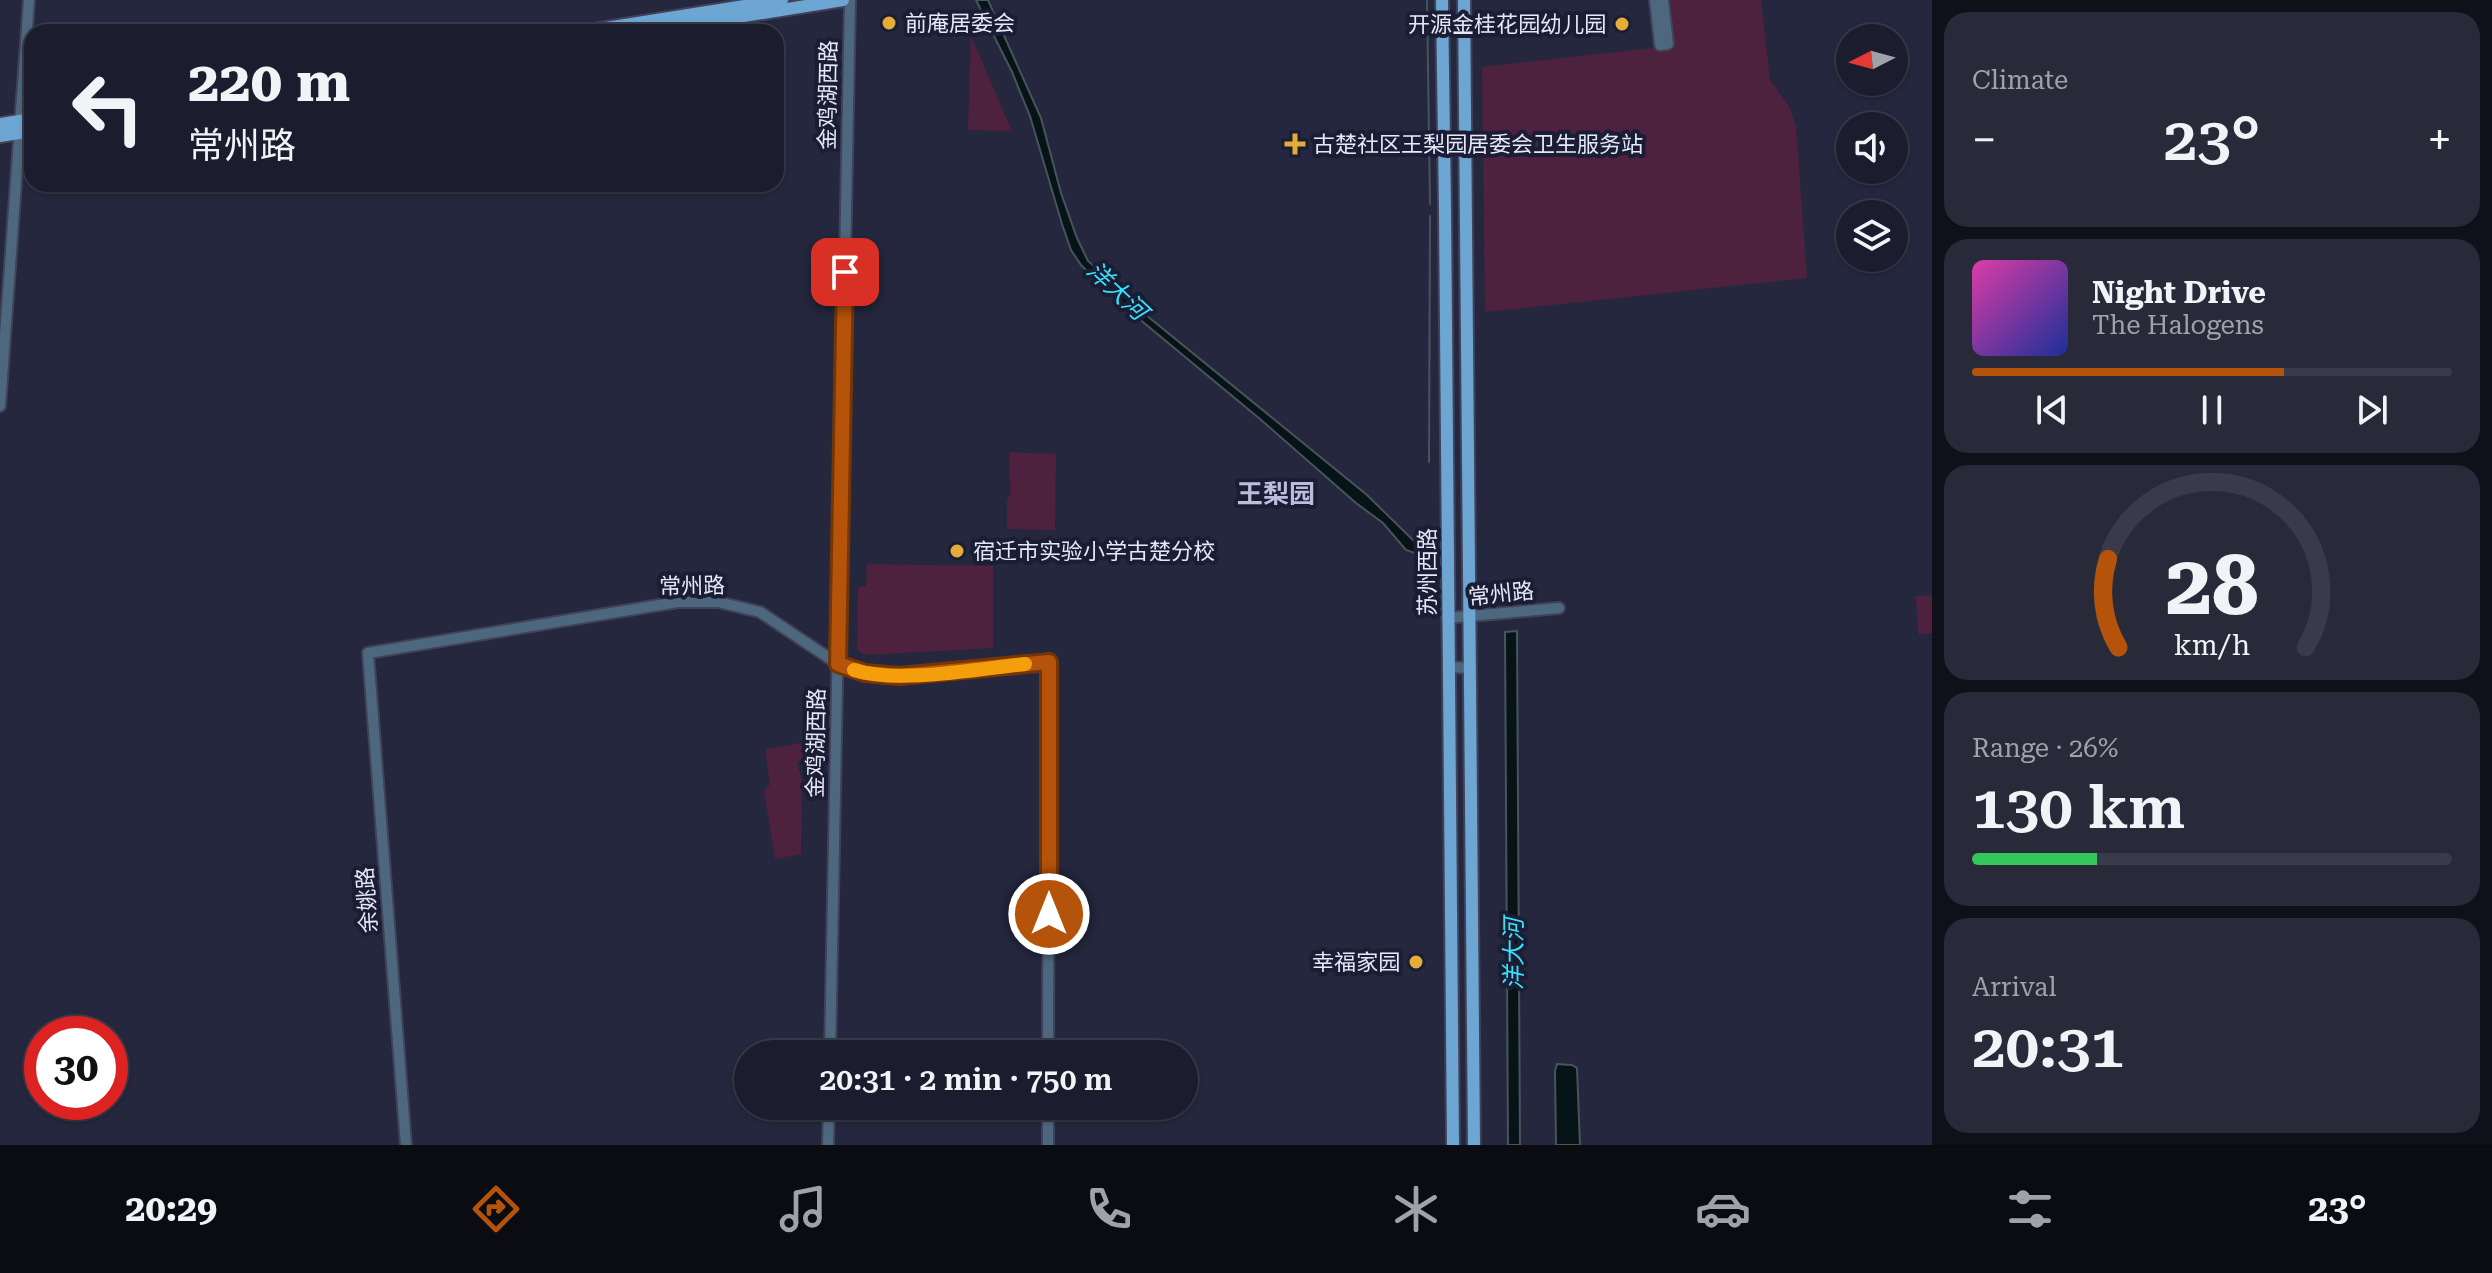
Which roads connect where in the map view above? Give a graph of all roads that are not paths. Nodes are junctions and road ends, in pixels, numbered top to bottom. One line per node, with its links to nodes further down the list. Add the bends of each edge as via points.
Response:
1 (29, 0): 9 (street)
2 (782, 0): 10 (main road)
3 (843, 0): 11 (main road)
4 (850, 0): 24 (street, 金鸡湖西路)
5 (1442, 0): 18 (main road, 苏州西路)
6 (1464, 0): 19 (main road, 苏州西路)
7 (1655, 0): 8 (street, via 1660,45 1668,44)
8 (1663, 0)
9 (28, 24)
10 (631, 24)
11 (694, 24)
12 (0, 124): 13 (main road)
13 (24, 126)
14 (24, 127): 15 (main road)
15 (0, 136)
16 (24, 148): 17 (street)
17 (0, 406)
18 (1447, 574): 19 (street); 22 (main road, 苏州西路)
19 (1468, 575): 21 (main road, 苏州西路)
20 (1559, 608): 21 (street, 常州路)
21 (1469, 617): 22 (street, 常州路); 26 (main road, 苏州西路)
22 (1447, 618): 25 (main road, 苏州西路)
23 (368, 653): 24 (street, 常州路, via 678,602 718,602 760,612); 32 (street, 余姚路)
24 (838, 664): 29 (street, 金鸡湖西路); 30 (street, 常州路, via 899,676 1049,662)
25 (1448, 667): 26 (street); 27 (main road, 苏州西路)
26 (1470, 668): 28 (main road, 苏州西路)
27 (1451, 887): 28 (street); 34 (main road, 苏州西路)
28 (1472, 887): 35 (main road, 苏州西路)
29 (830, 1040)
30 (1048, 1040)
31 (829, 1120): 33 (street)
32 (406, 1145)
33 (828, 1145)
34 (1453, 1145)
35 (1474, 1145)

